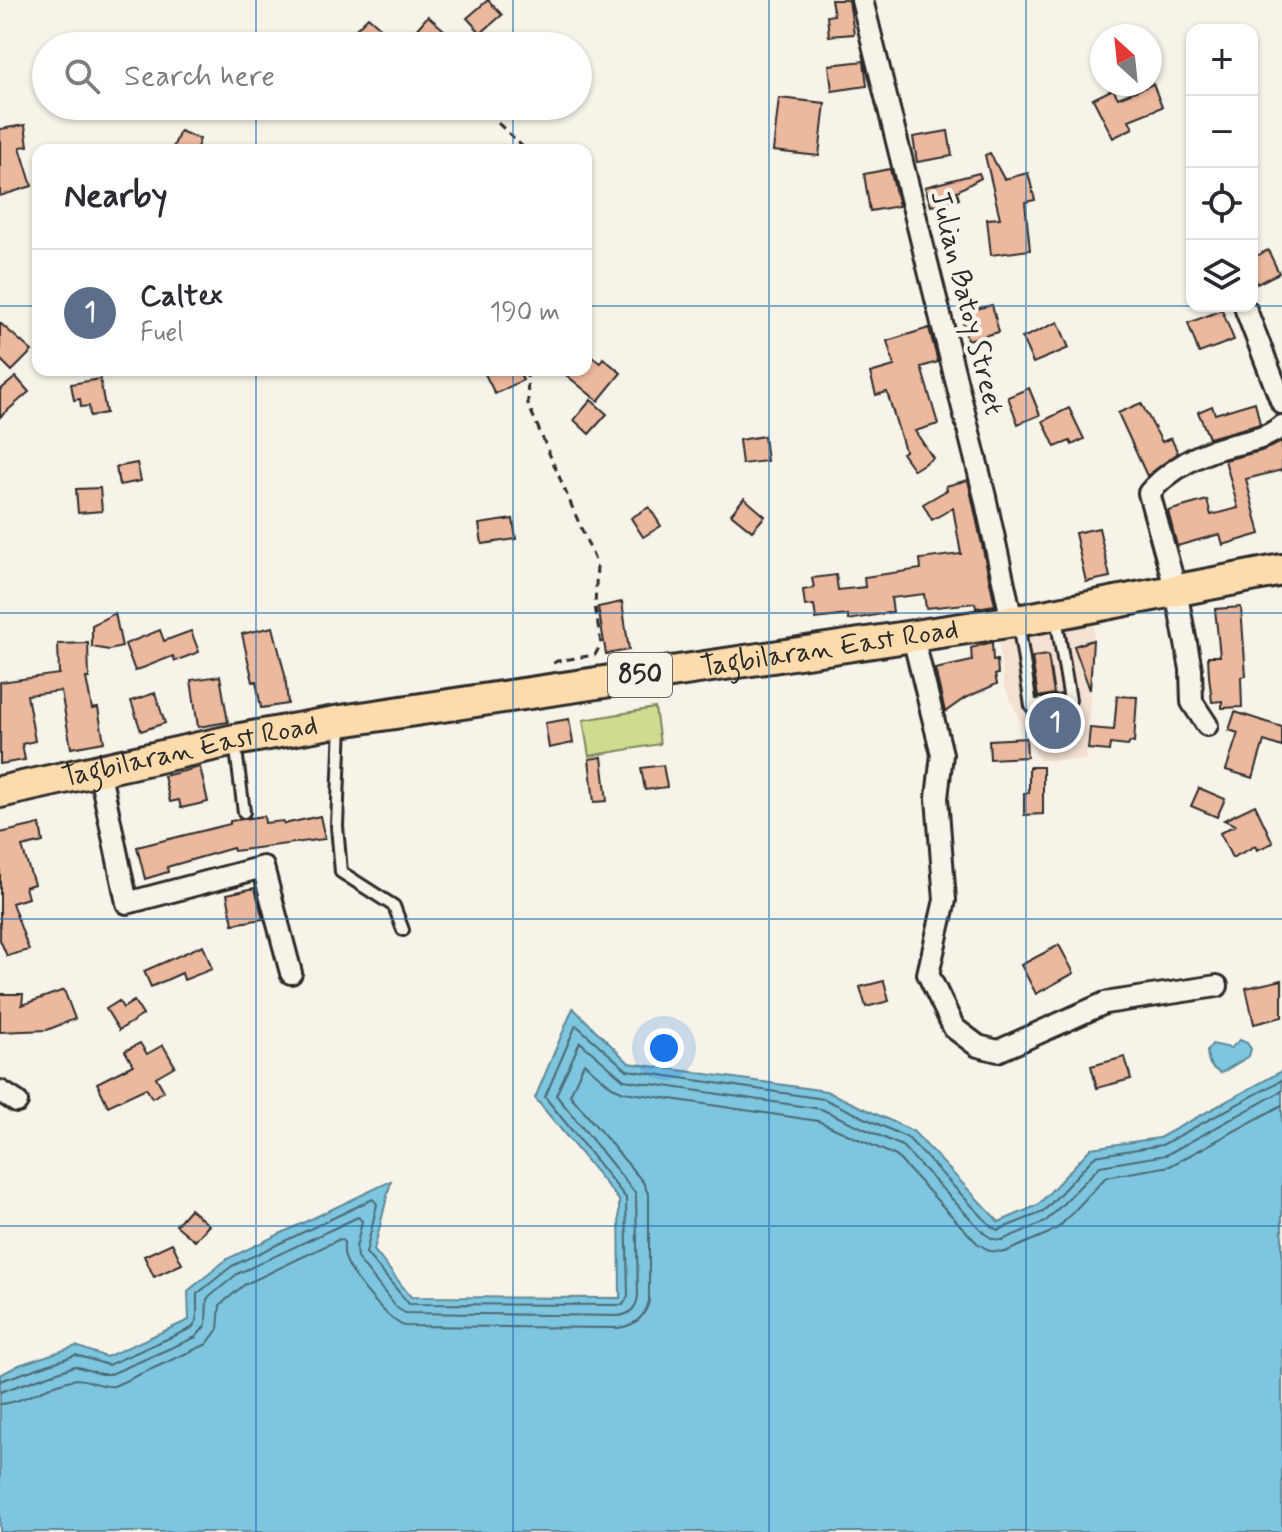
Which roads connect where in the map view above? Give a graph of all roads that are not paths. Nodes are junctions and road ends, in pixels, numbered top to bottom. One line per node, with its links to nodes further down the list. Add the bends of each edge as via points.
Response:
1 (862, 0): 8 (street, Julian Batoy Street)
2 (1247, 312): 3 (street)
3 (1282, 403)
4 (1282, 426): 6 (street, via 1272,435 1210,451 1160,479 1149,493)
5 (1282, 570): 6 (main road, Tagbilaran East Road / 850)
6 (1176, 591): 7 (main road, Tagbilaran East Road / 850); 11 (street, via 1192,702)
7 (1055, 614): 8 (main road, Tagbilaran East Road / 850); 8 (lane, via 1070,700 1031,706)
8 (1015, 620): 9 (main road, Tagbilaran East Road / 850)
9 (913, 637): 10 (main road, Tagbilaran East Road / 850); 18 (street, via 942,754 937,798 945,900 928,974 954,1028 978,1046 998,1051 1105,1003)
10 (341, 721): 12 (main road, Tagbilaran East Road / 850); 16 (lane, via 341,872 394,906)
11 (1207, 725)
12 (235, 740): 13 (main road, Tagbilaran East Road / 850); 15 (lane)
13 (99, 769): 14 (main road, Tagbilaran East Road / 850); 17 (street, via 127,903 263,867)
14 (0, 792)
15 (244, 812)
16 (403, 930)
17 (291, 973)
18 (1217, 986)

